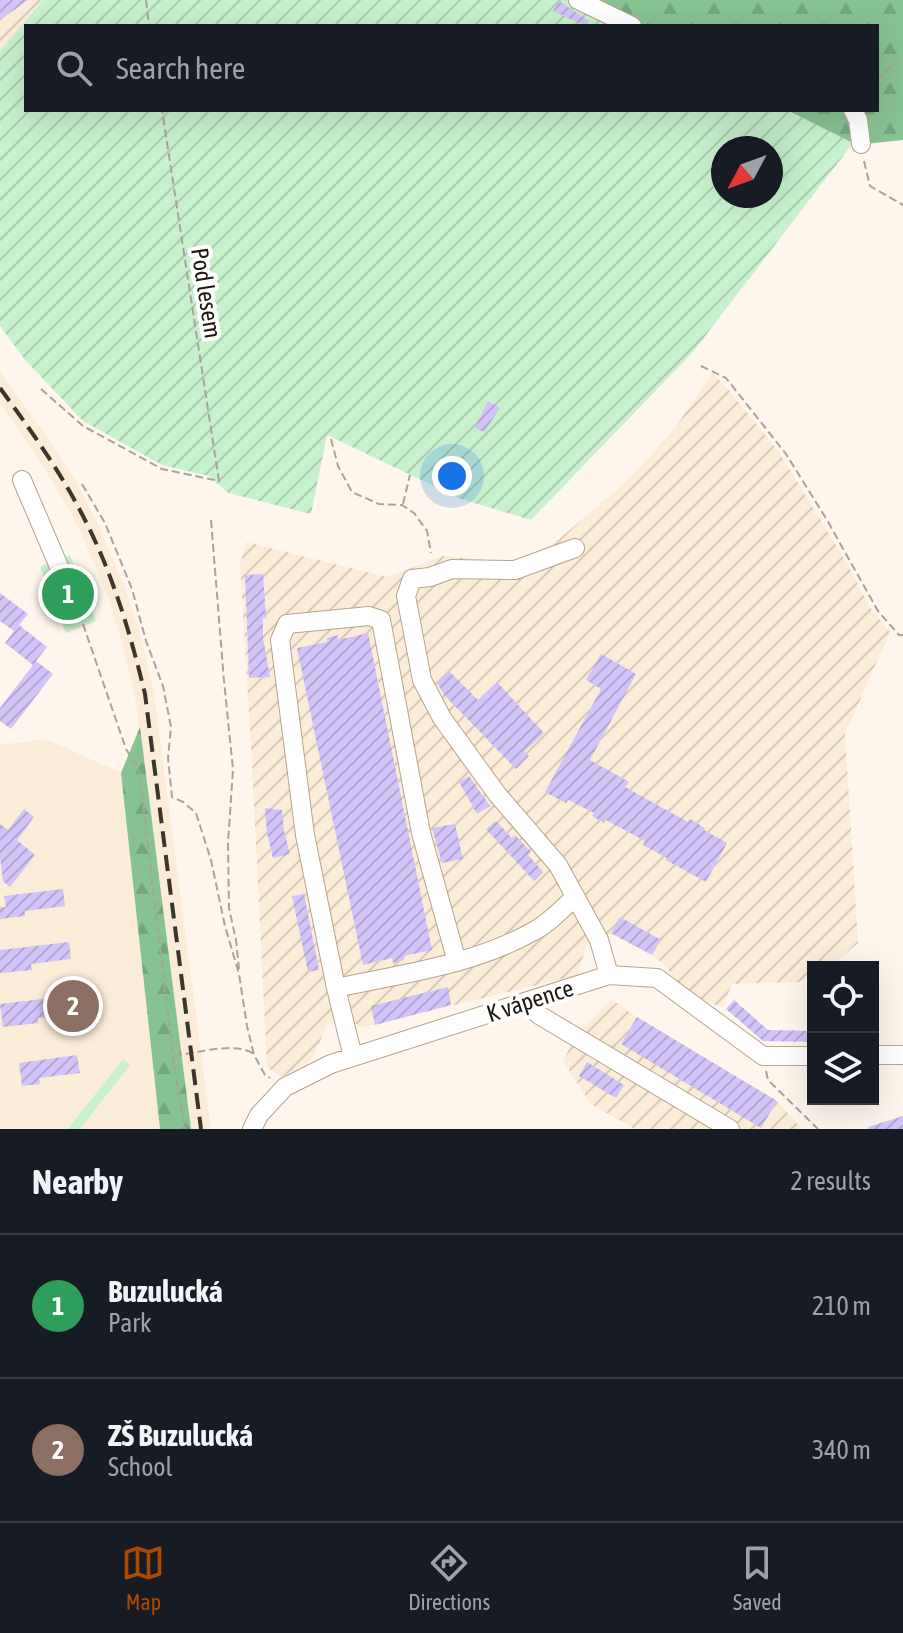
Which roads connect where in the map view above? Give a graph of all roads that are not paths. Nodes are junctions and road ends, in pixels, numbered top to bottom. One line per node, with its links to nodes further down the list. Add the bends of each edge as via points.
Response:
1 (578, 0): 2 (street)
2 (628, 24)
3 (854, 112): 4 (street)
4 (861, 144)
5 (22, 480): 7 (street)
6 (575, 548): 8 (street, via 515,570 452,569 412,579 406,596 422,680 442,718 558,865)
7 (78, 611)
8 (575, 897): 9 (street, via 535,931); 10 (street, via 599,940)
9 (457, 962): 11 (street); 11 (street, via 421,833 381,620 369,616 287,624 280,640 305,835)
10 (609, 975): 12 (street, K vápence); 15 (street, K vápence, via 657,978 763,1056)
11 (336, 988): 16 (street)
12 (525, 1003): 16 (street, K vápence); 18 (street)
13 (879, 1055): 14 (street)
14 (903, 1055)
15 (807, 1056)
16 (353, 1057): 17 (street, K vápence, via 285,1087)
17 (252, 1129)
18 (730, 1129)

